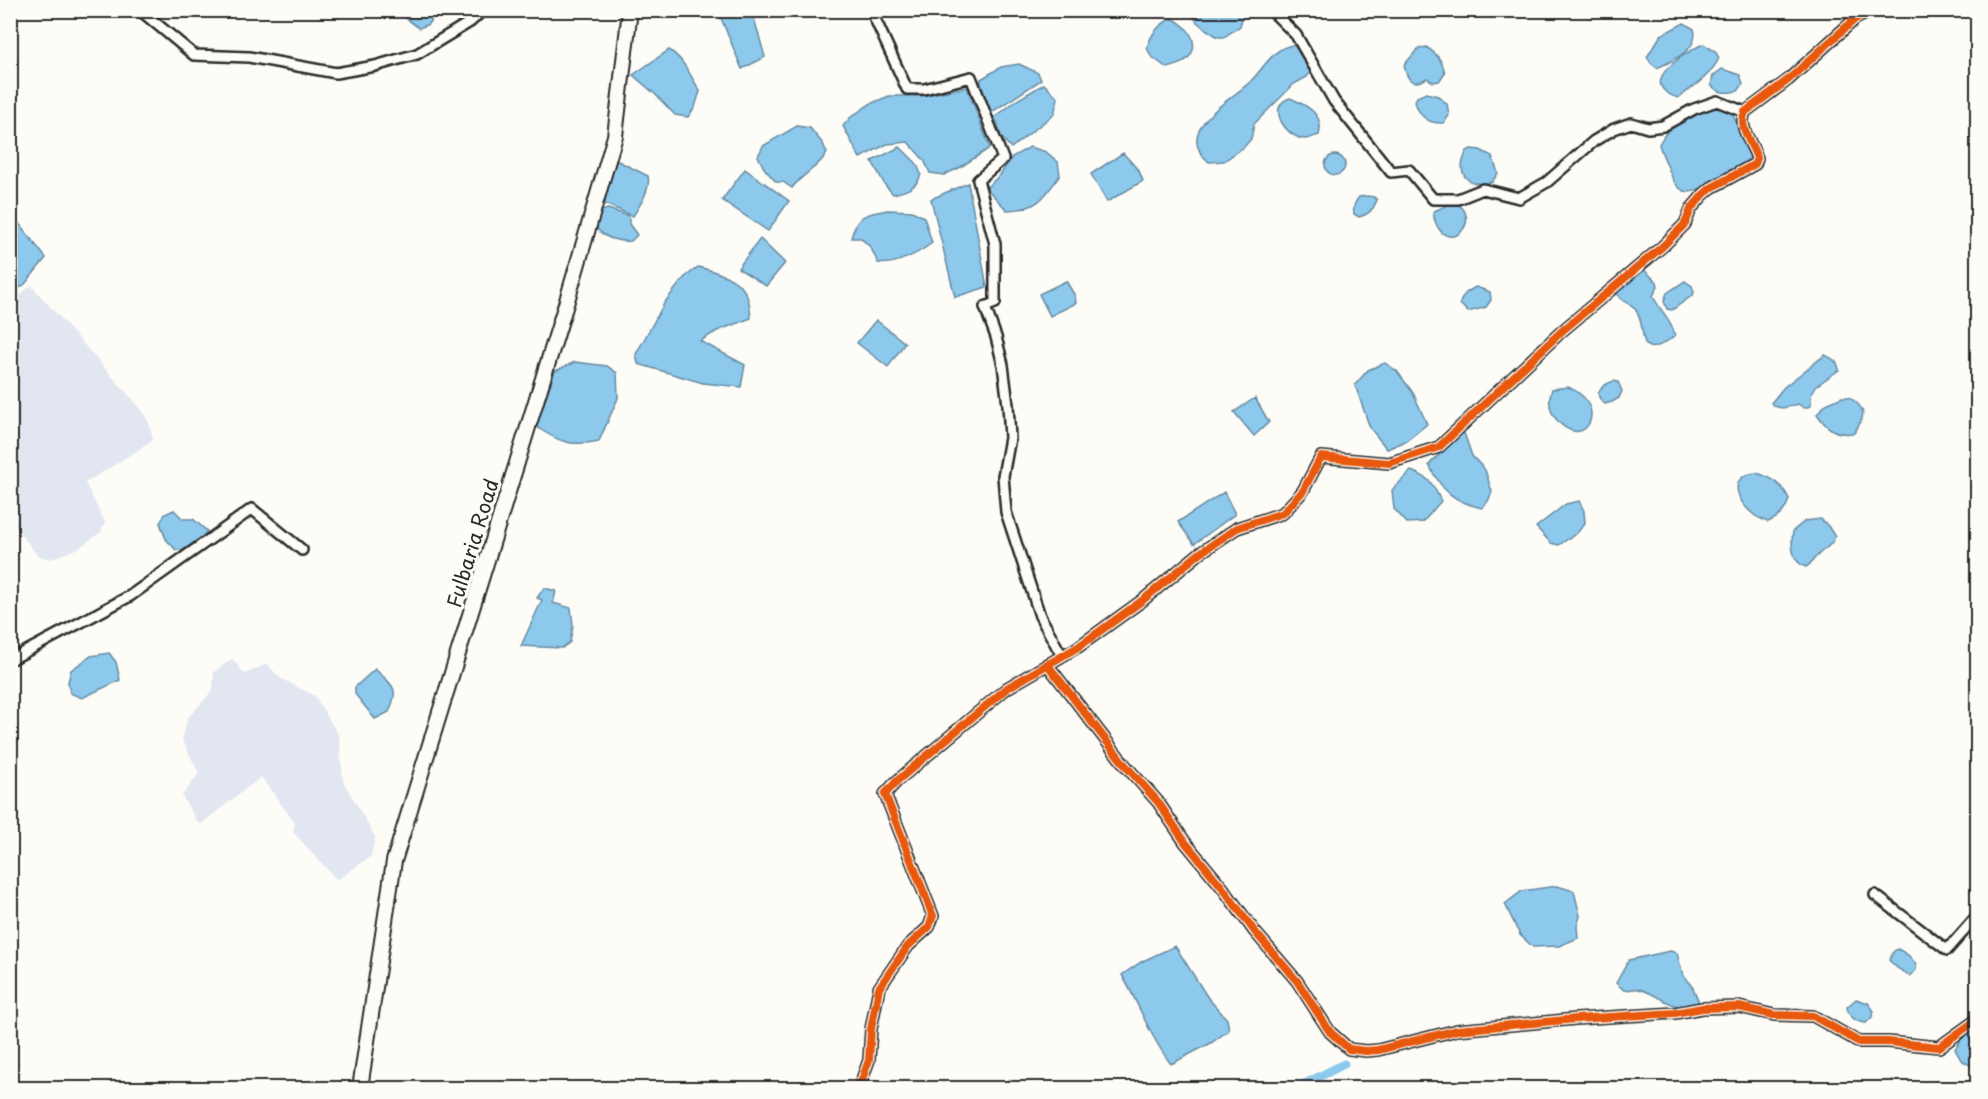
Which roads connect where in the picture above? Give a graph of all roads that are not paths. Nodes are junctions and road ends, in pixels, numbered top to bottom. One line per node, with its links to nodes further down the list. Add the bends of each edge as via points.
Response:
1 (140, 10): 2 (street, via 194,55 249,57 336,73 417,54)
2 (483, 10)
3 (630, 10): 15 (main road, Fulbaria Road, via 615,136 394,861)
4 (871, 10): 9 (street, via 907,89 924,89 971,77 1003,159 978,180 995,244 995,303 985,307 1003,365 1008,405 1010,438 1003,476 1006,512 1040,616)
5 (1271, 10): 7 (street, via 1296,35 1334,101 1391,172 1409,170 1432,199 1458,199 1483,189 1519,198 1547,182 1614,129 1631,123 1648,128 1663,126 1717,101)
6 (1873, 10): 7 (street, via 1855,19 1788,80)
7 (1745, 112): 9 (street, via 1742,118 1757,158 1755,164 1703,195 1663,246 1562,331 1439,447 1389,463 1321,457 1303,491 1283,513 1237,528)
8 (302, 550): 10 (street, via 252,509 130,596)
9 (1062, 656): 11 (street)
10 (10, 660)
11 (1047, 664): 14 (street, via 1297,981 1330,1032 1349,1049 1378,1050 1457,1030 1739,1007 1774,1015 1813,1016 1859,1042 1939,1047); 16 (street, via 1007,688 885,794 933,916 929,927 908,946 879,988 869,1060)
12 (1875, 895): 13 (street, via 1947,950)
13 (1977, 915)
14 (1977, 1019)
15 (360, 1089)
16 (859, 1089)

